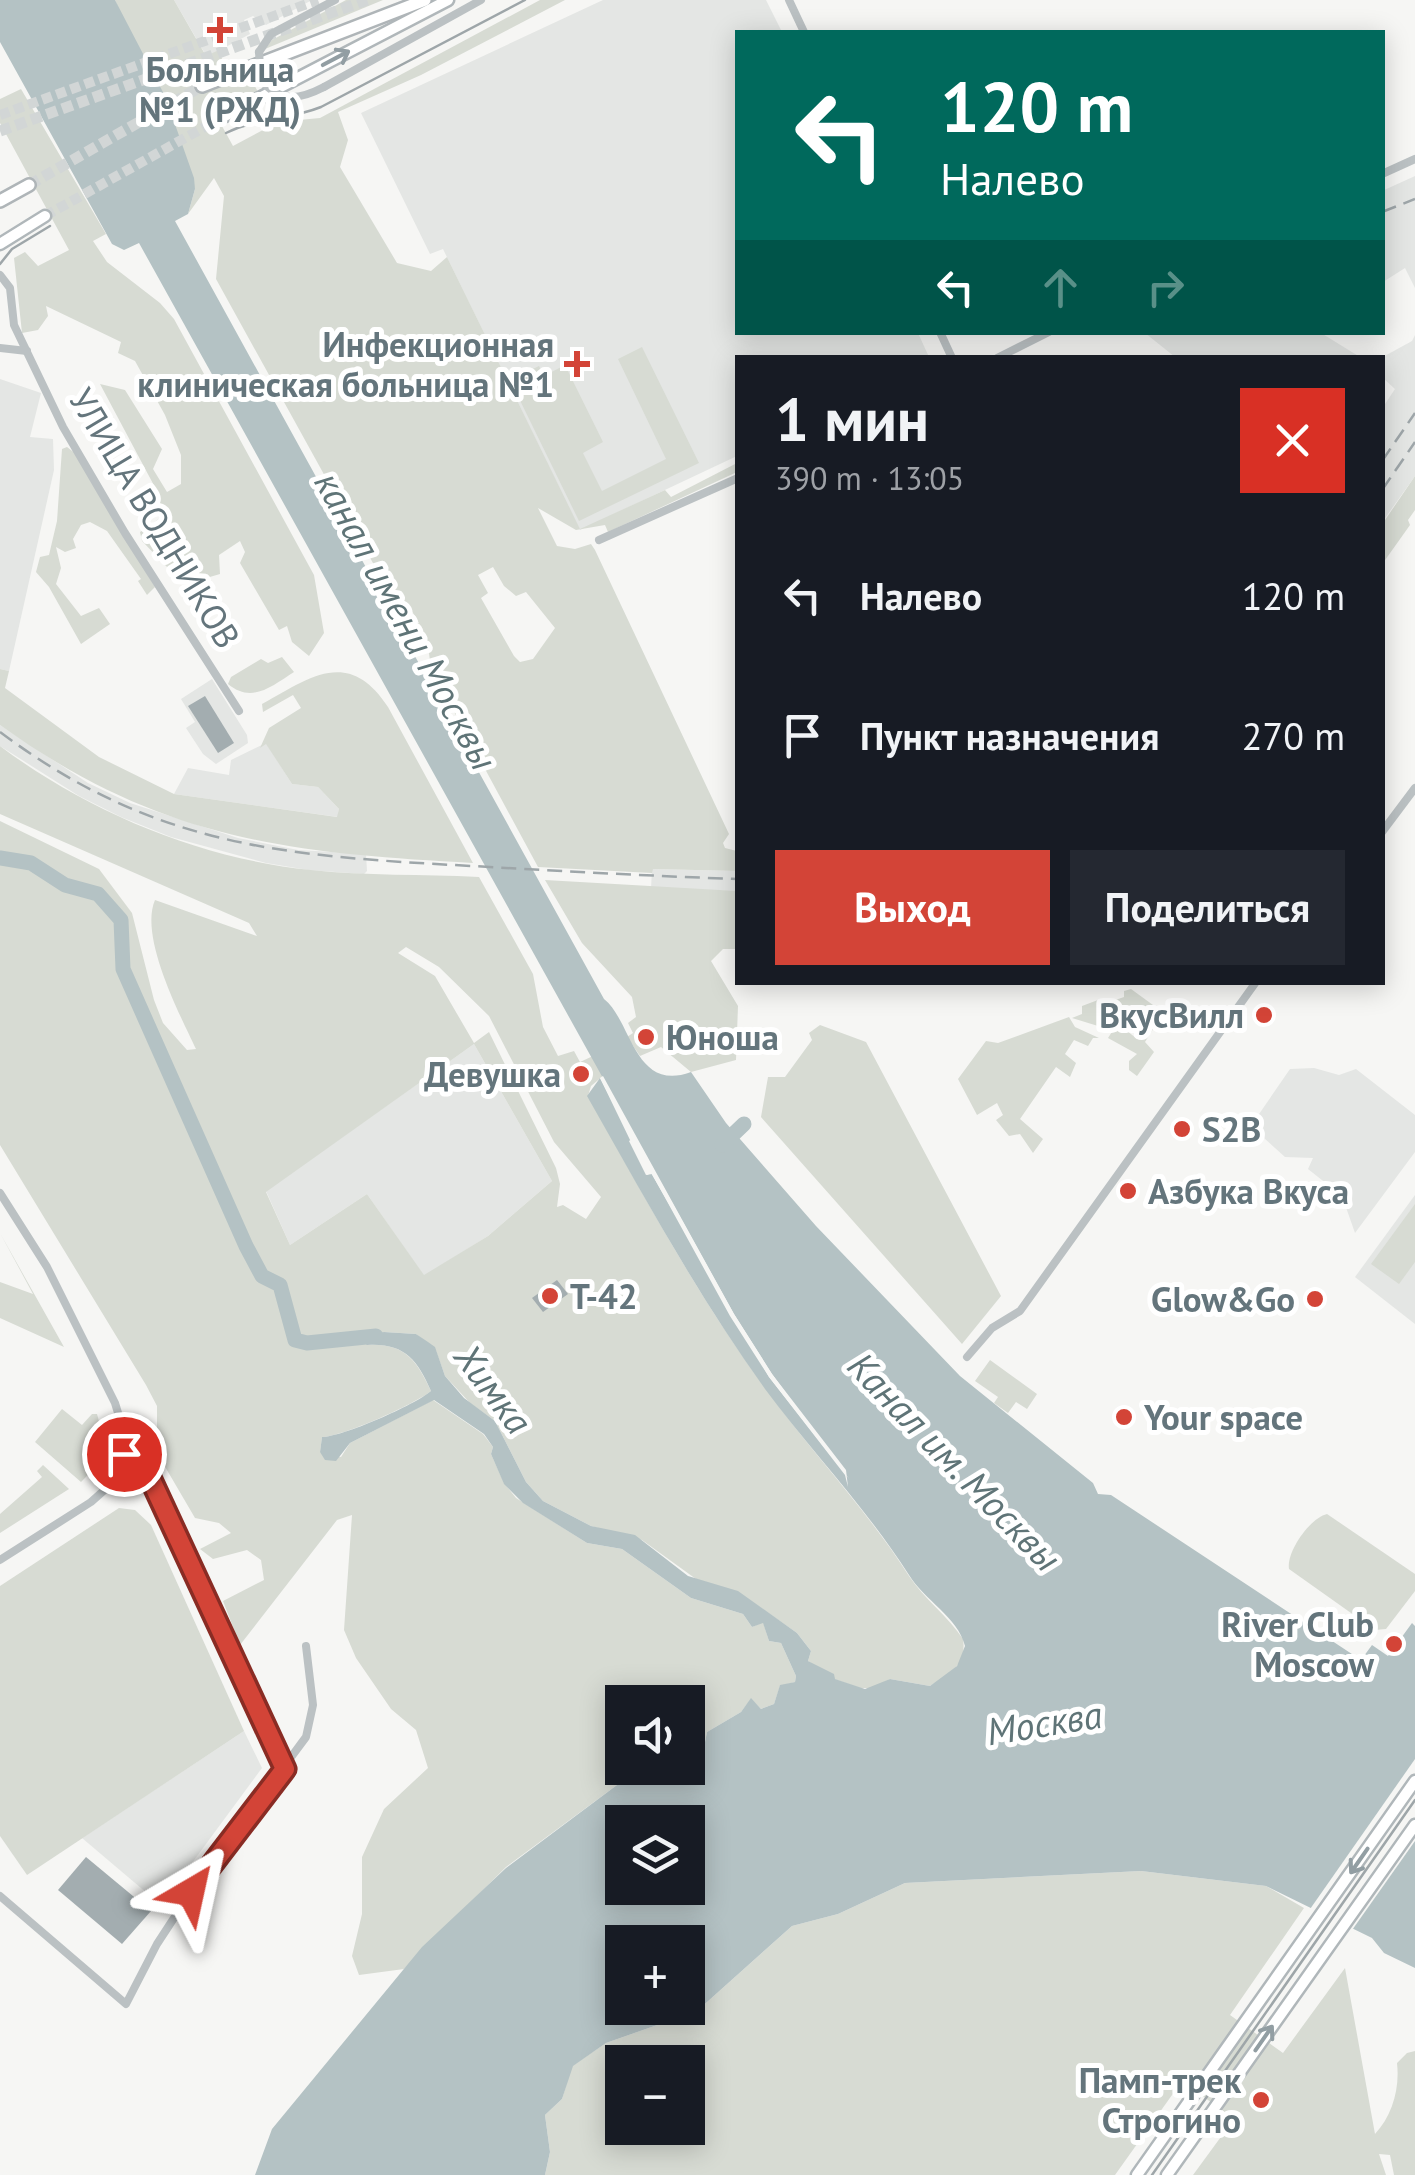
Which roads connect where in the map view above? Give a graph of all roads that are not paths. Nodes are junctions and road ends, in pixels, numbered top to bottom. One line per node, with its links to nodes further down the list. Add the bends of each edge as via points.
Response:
1 (334, 0): 4 (street, bridge, via 271,34 258,52 261,80 276,94 298,98 324,87)
2 (426, 0): 7 (main road)
3 (448, 0): 8 (main road, one-way to 3)
4 (481, 0)
5 (789, 0): 6 (street)
6 (803, 30)
7 (202, 86)
8 (219, 119)
9 (1415, 159): 10 (street)
10 (1385, 173)
11 (29, 185): 12 (main road)
12 (0, 201)
13 (45, 216): 14 (main road)
14 (2, 242)
15 (0, 275): 16 (street, УЛИЦА ВОДНИКОВ, via 10,288)
16 (14, 326): 18 (street); 19 (street, УЛИЦА ВОДНИКОВ)
17 (1043, 335): 20 (street)
18 (0, 348): 19 (street)
19 (27, 351): 23 (street, УЛИЦА ВОДНИКОВ, via 125,533)
20 (1003, 355)
21 (735, 479): 22 (street)
22 (599, 540)
23 (239, 712)
24 (1415, 788): 25 (street)
25 (1385, 828)
26 (1254, 985): 28 (street, via 1020,1311 992,1328)
27 (0, 1193): 29 (street, via 116,1403)
28 (968, 1357)
29 (124, 1454): 30 (street, via 109,1486 91,1502); 32 (street, via 146,1469)
30 (0, 1560)
31 (306, 1646): 32 (street, via 310,1722)
32 (285, 1769): 35 (street, via 191,1892 126,2004)
33 (1415, 1781): 36 (main road, one-way to 36)
34 (1415, 1825): 37 (main road, one-way to 34)
35 (0, 1896)
36 (1137, 2175)
37 (1167, 2175)

